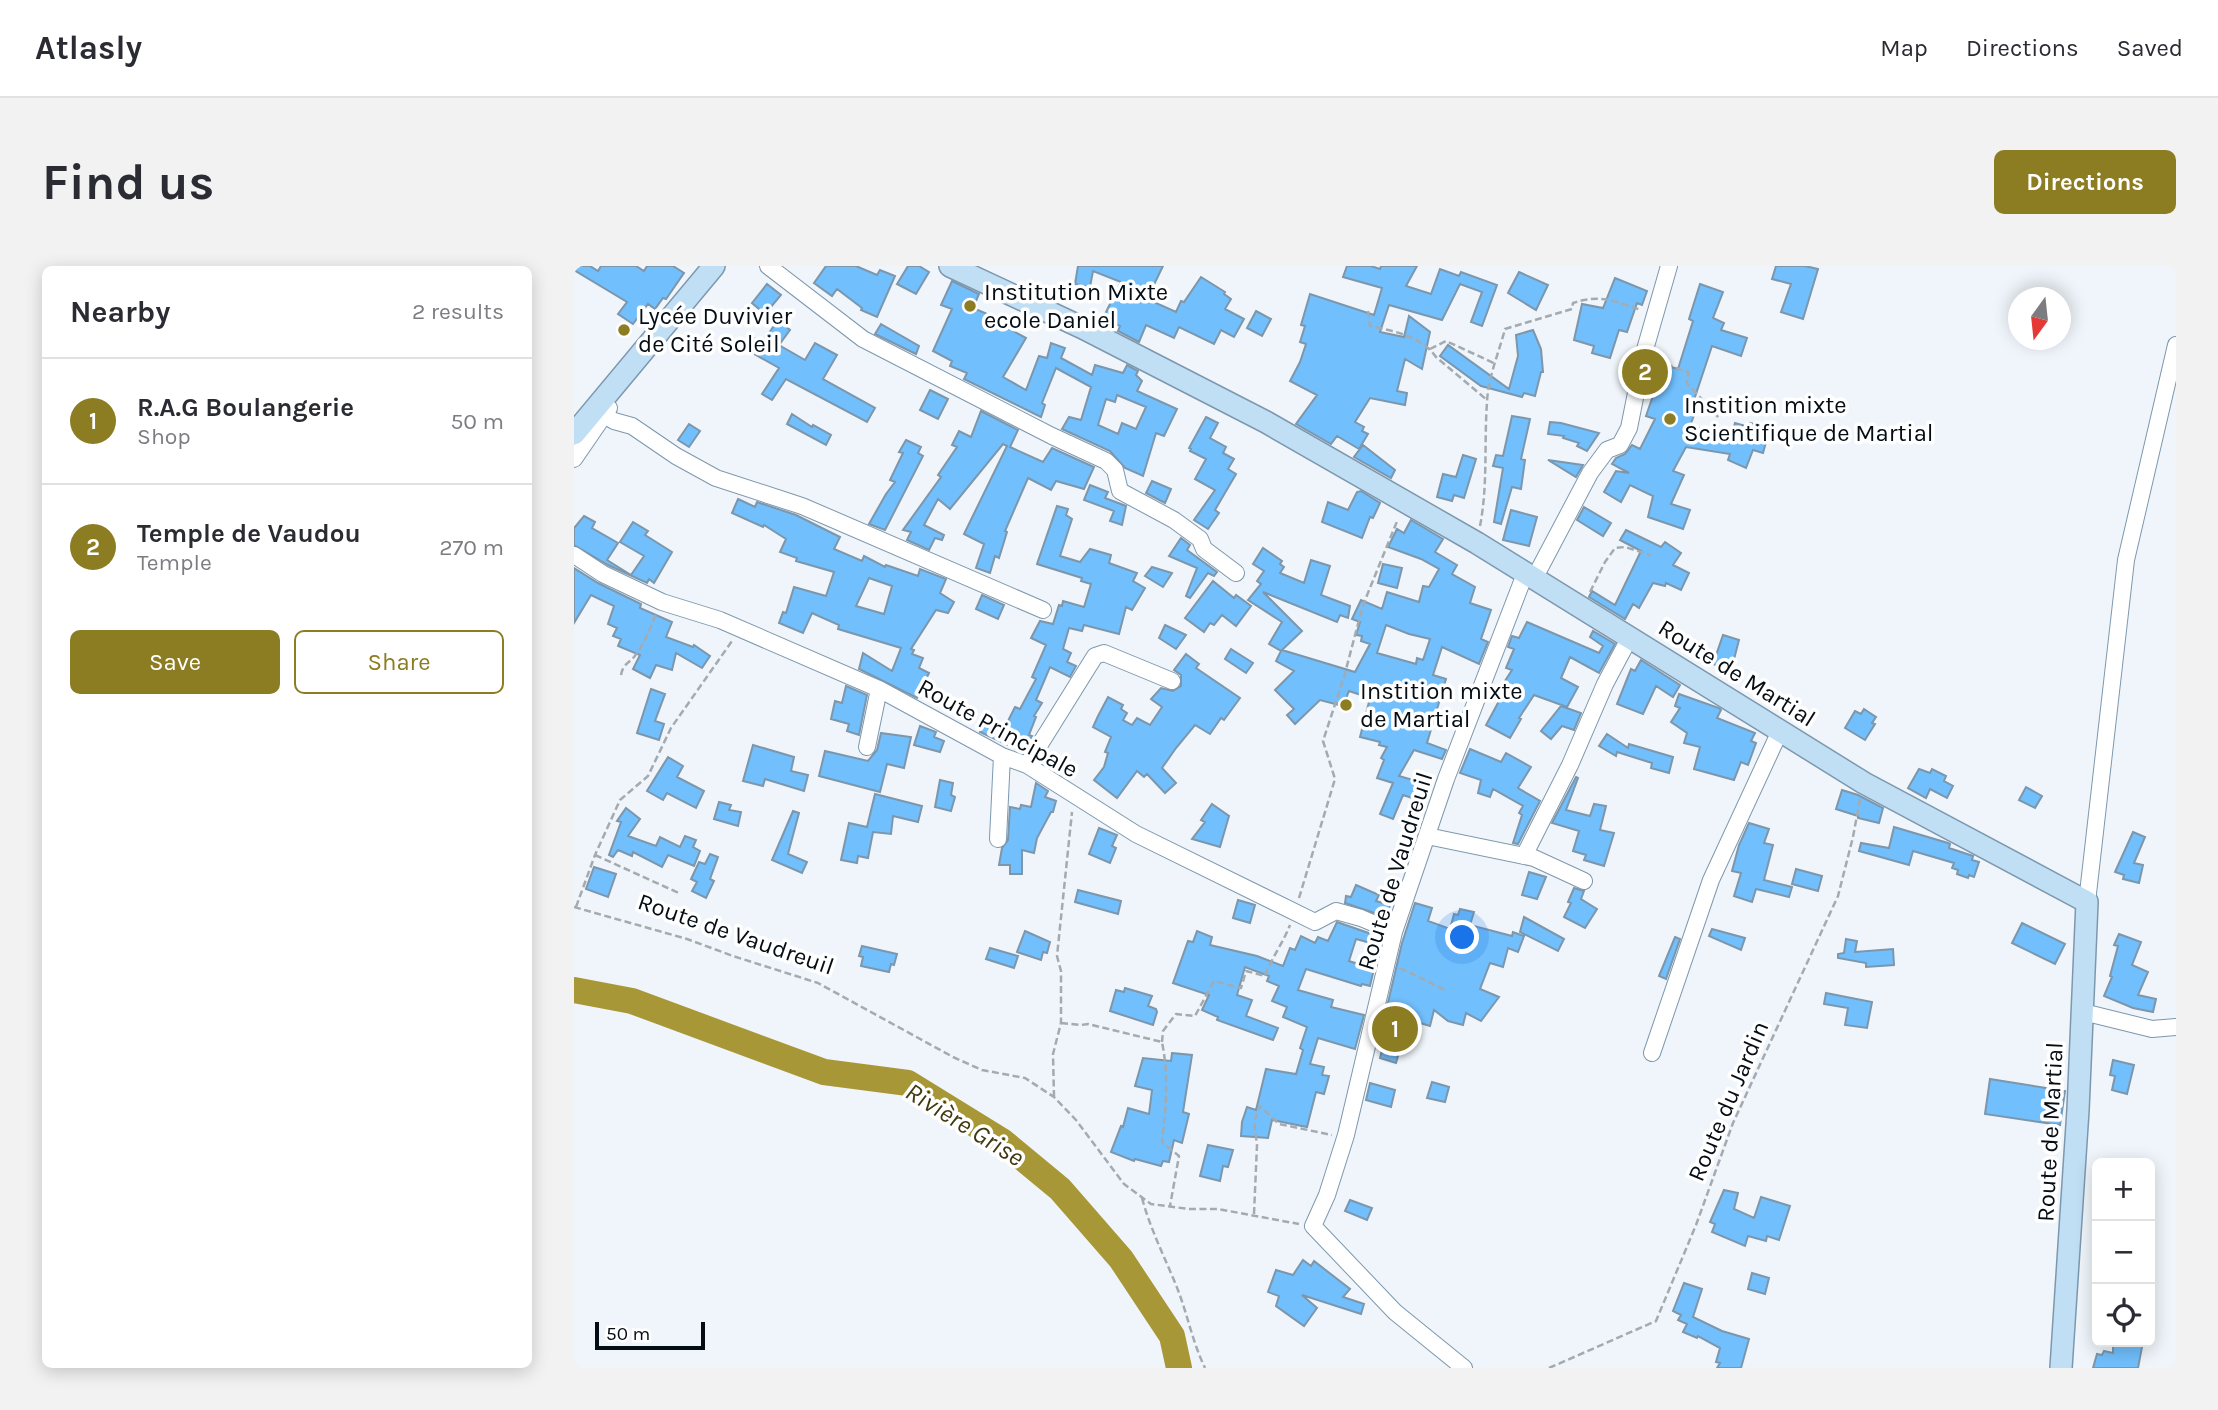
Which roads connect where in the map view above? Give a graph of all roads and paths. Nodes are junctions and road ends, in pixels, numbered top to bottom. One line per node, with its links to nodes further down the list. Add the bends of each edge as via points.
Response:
1 (715, 266): 11 (street)
2 (768, 266): 21 (street, via 879,348 1106,461 1115,470 1120,491 1174,520)
3 (950, 266): 17 (street, Route de Martial, via 1266,422)
4 (1669, 266): 6 (street, Route de Vaudreuil)
5 (1368, 311): 8 (path, via 1370,326 1410,336)
6 (1656, 315): 9 (street, Route de Vaudreuil); 10 (path, via 1590,297 1573,303 1572,309 1505,329)
7 (2176, 345): 43 (street, via 2126,560)
8 (1430, 349): 10 (path, via 1446,341); 12 (path)
9 (1643, 356): 14 (path, via 1688,372 1687,383); 22 (street, Route de Vaudreuil, via 1629,428 1620,445 1607,450 1590,473)
10 (1496, 364): 12 (path)
11 (618, 380): 13 (street, via 618,392); 15 (street)
12 (1487, 400): 18 (path, via 1484,508)
13 (604, 415): 16 (street); 25 (street, via 632,426 716,478 802,506)
14 (1719, 418)
15 (574, 434)
16 (574, 459)
17 (1405, 503): 18 (street, Route de Martial); 45 (path, via 1363,605 1323,741 1335,779)
18 (1477, 543): 22 (street, Route de Martial)
19 (574, 555): 23 (street, Route Principale)
20 (1651, 555): 24 (path, via 1615,548)
21 (1236, 573)
22 (1529, 577): 24 (street, Route de Martial); 37 (street, Route de Vaudreuil)
23 (662, 602): 26 (street, Route Principale); 28 (path)
24 (1582, 608): 27 (street, Route de Martial)
25 (1043, 610)
26 (738, 629): 30 (street, Route Principale); 39 (path, via 671,728 648,776 620,800)
27 (1630, 637): 31 (street, Route de Martial); 40 (street)
28 (621, 675)
29 (1172, 681): 34 (street, via 1104,653 1095,656)
30 (879, 688): 32 (street); 33 (street, Route Principale)
31 (1780, 731): 35 (street, Route de Martial); 53 (street, via 1711,880)
32 (867, 747)
33 (1002, 756): 34 (street, Route Principale); 38 (street)
34 (1027, 765): 36 (street, Route Principale)
35 (1864, 782): 43 (street, Route de Martial); 62 (path, Route du Jardin, via 1838,896 1733,1123 1656,1321)
36 (1073, 794): 45 (street, Route Principale, via 1136,834); 50 (path, via 1057,956)
37 (1427, 836): 40 (street); 46 (street, Route de Vaudreuil)
38 (998, 839)
39 (595, 855): 42 (path); 44 (path)
40 (1524, 856): 41 (street)
41 (1584, 881)
42 (681, 894)
43 (2087, 902): 49 (street, Route de Martial)
44 (575, 907): 54 (path, Route de Vaudreuil, via 818,983 953,1058 982,1070 1025,1078)
45 (1294, 912): 46 (street, Route Principale, via 1315,922 1336,911); 52 (path, via 1265,976 1246,971 1241,988 1214,981 1195,1016 1177,1014 1163,1031)
46 (1394, 932): 47 (street, Route de Vaudreuil)
47 (1388, 961): 48 (path); 55 (street, Route de Vaudreuil)
48 (1447, 991)
49 (2083, 1012): 51 (street, via 2152,1029); 63 (street, Route de Martial)
50 (1061, 1023): 52 (path, via 1088,1024); 54 (path, via 1053,1054)
51 (2176, 1027)
52 (1161, 1042): 57 (path, via 1168,1095 1162,1142 1179,1156)
53 (1652, 1053)
54 (1054, 1097): 56 (path, Route de Vaudreuil, via 1124,1184)
55 (1346, 1135): 58 (path, via 1279,1124 1260,1106 1254,1122); 59 (street, Route de Vaudreuil)
56 (1142, 1197): 57 (path, Route de Vaudreuil, via 1151,1204); 60 (path)
57 (1170, 1207): 58 (path, Route de Vaudreuil)
58 (1254, 1214): 59 (path, Route de Vaudreuil)
59 (1313, 1226): 61 (street, via 1395,1312)
60 (1205, 1368)
61 (1464, 1368)
62 (1549, 1368)
63 (2061, 1368)

